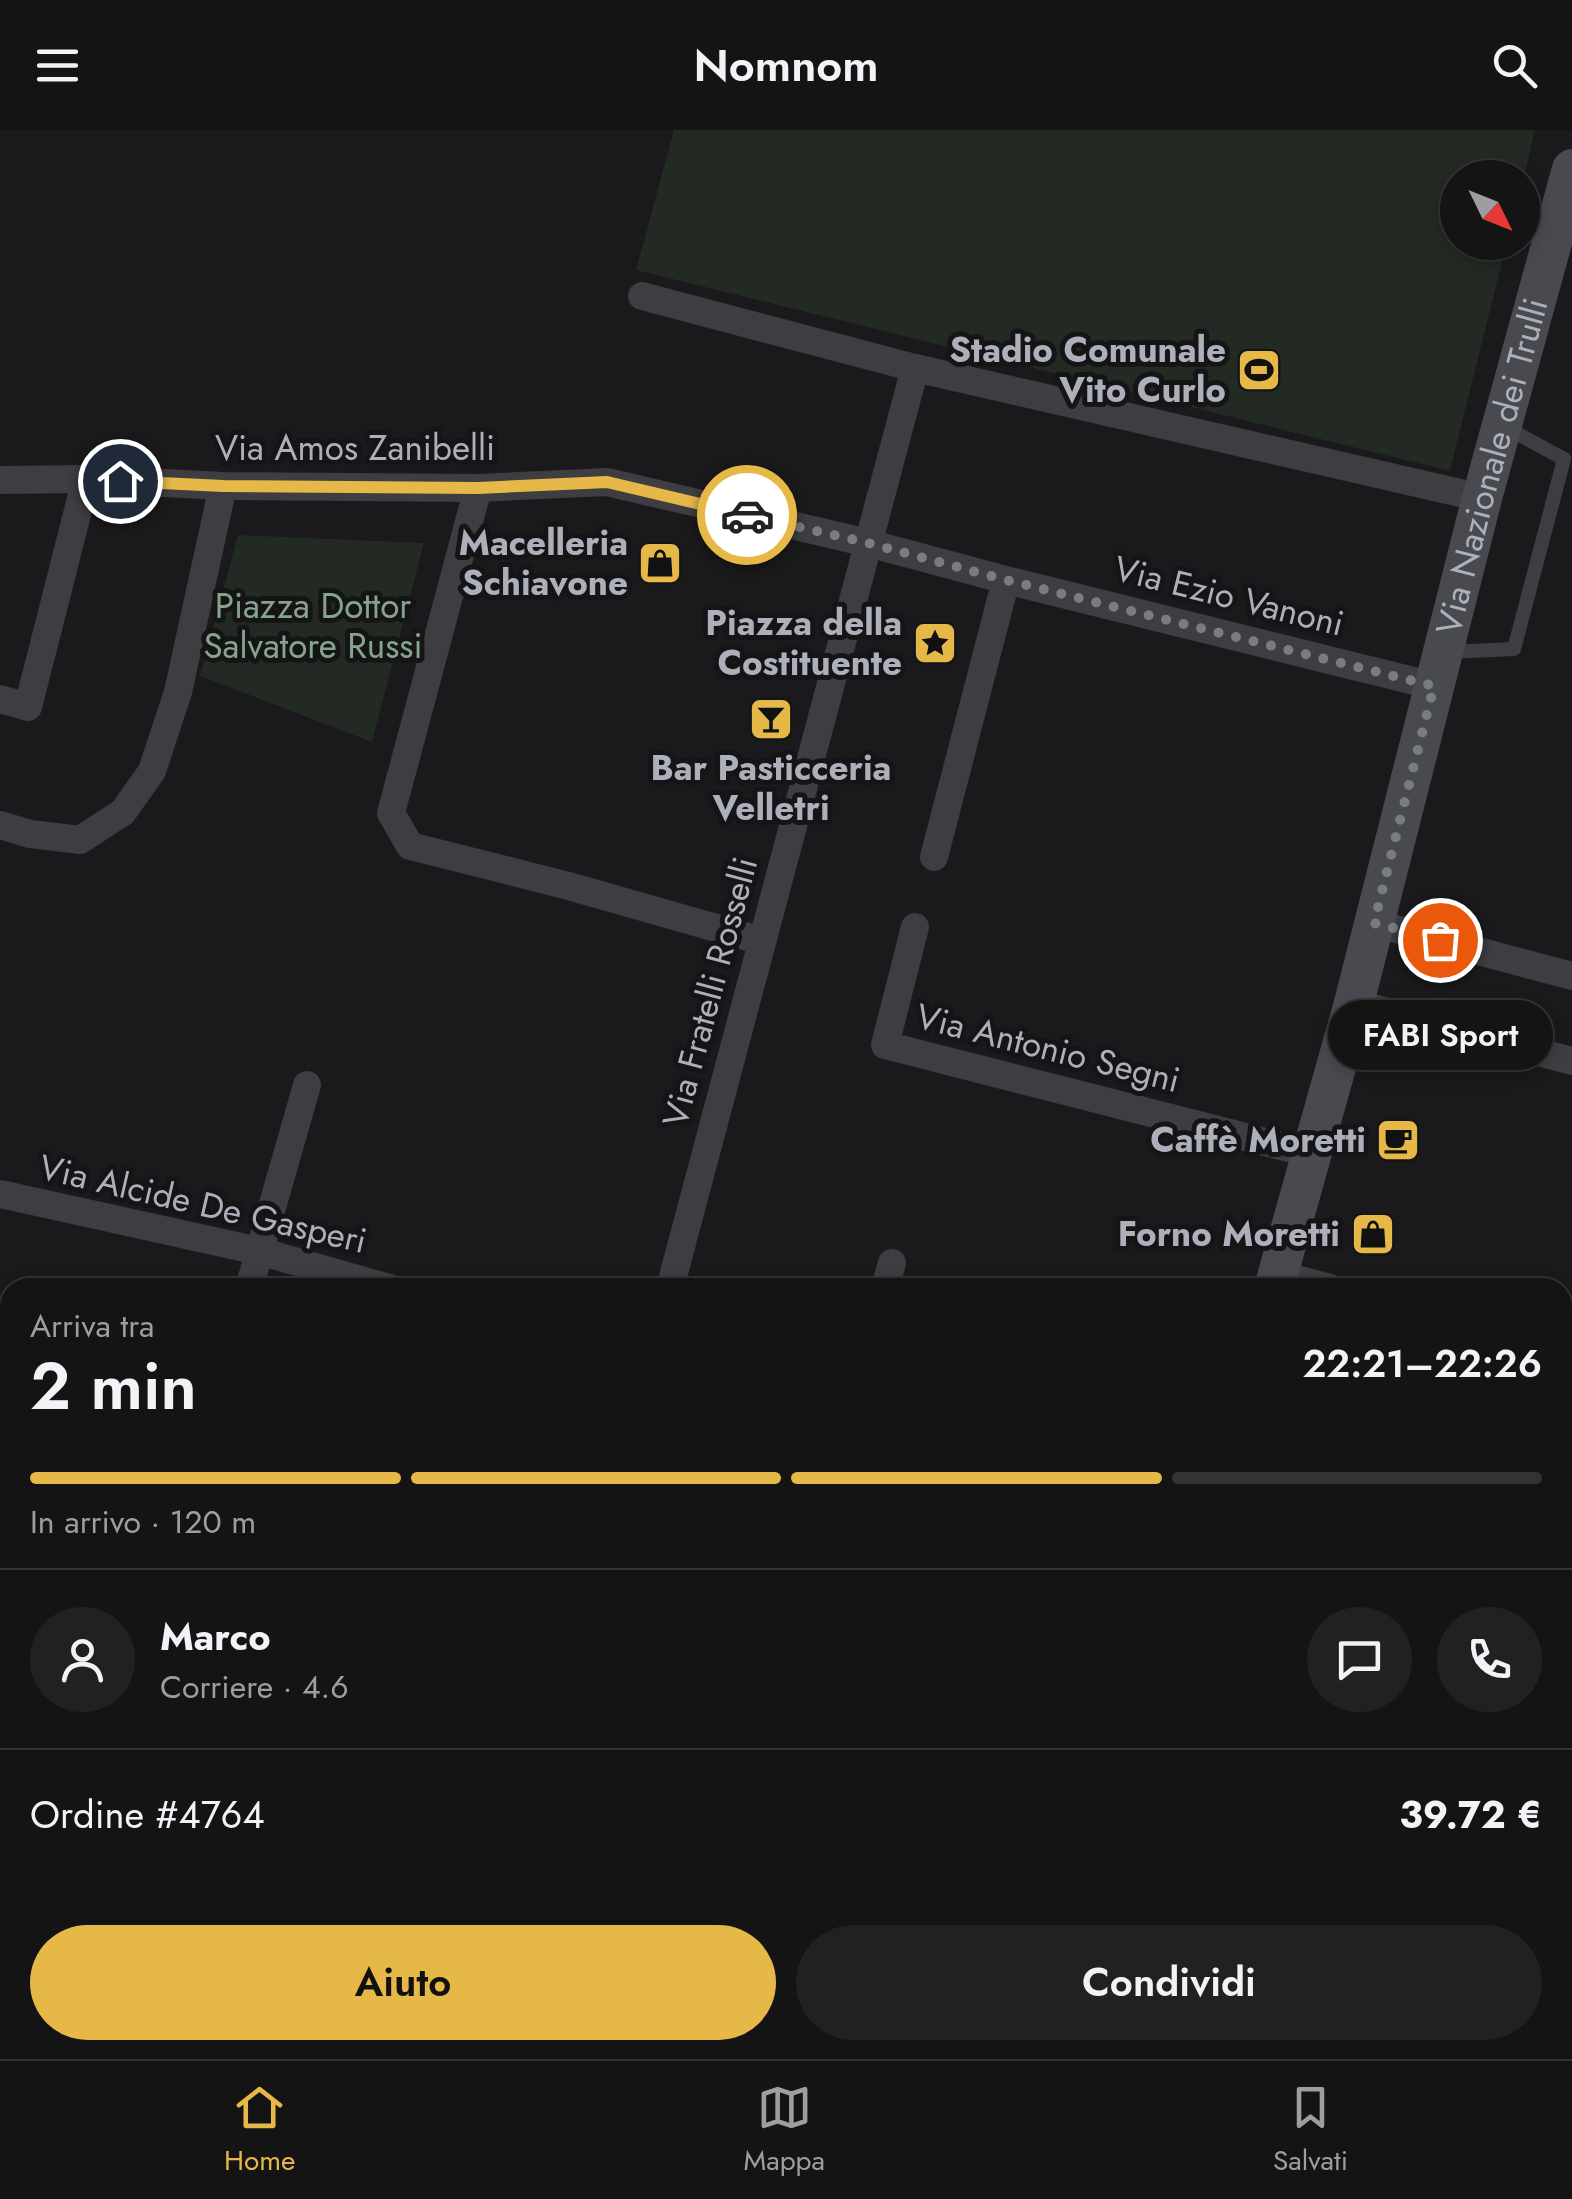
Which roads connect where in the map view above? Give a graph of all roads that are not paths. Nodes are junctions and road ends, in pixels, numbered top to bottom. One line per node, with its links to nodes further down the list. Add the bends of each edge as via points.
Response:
1 (1572, 169): 4 (street, Via Nazionale dei Trulli)
2 (642, 296): 3 (street)
3 (915, 368): 9 (street); 10 (street, Via Fratelli Rosselli)
4 (1502, 425): 9 (street, Via Nazionale dei Trulli); 12 (lane, via 1564,459 1560,478 1514,650)
5 (86, 479): 6 (street, Via Amos Zanibelli); 7 (street, Via Amos Zanibelli); 13 (street, via 28,707)
6 (0, 480)
7 (223, 486): 8 (street, Via Amos Zanibelli); 14 (street, via 178,692 152,771 123,812 80,840)
8 (478, 488): 10 (street, Via Amos Zanibelli, via 607,482); 18 (street, via 391,813 410,846)
9 (1482, 498): 12 (street, Via Nazionale dei Trulli)
10 (868, 543): 11 (street); 18 (street, Via Fratelli Rosselli)
11 (1006, 580): 12 (street, Via Ezio Vanoni); 15 (street)
12 (1438, 669): 16 (street, Via Nazionale dei Trulli)
13 (0, 699)
14 (0, 825)
15 (934, 857)
16 (1374, 923): 19 (street); 20 (street, Via Nazionale dei Trulli)
17 (915, 927): 23 (street, Via Antonio Segni, via 885,1045)
18 (762, 941): 28 (street, Via Fratelli Rosselli)
19 (1572, 976)
20 (1354, 1004): 21 (street); 23 (street, Via Nazionale dei Trulli)
21 (1572, 1061)
22 (307, 1084): 25 (street)
23 (1312, 1154): 29 (street, Via Nazionale dei Trulli)
24 (0, 1194): 25 (street, Via Alcide De Gasperi)
25 (259, 1251): 26 (street); 27 (street, Via Alcide De Gasperi)
26 (252, 1278)
27 (354, 1278)
28 (673, 1278)
29 (1277, 1278)

